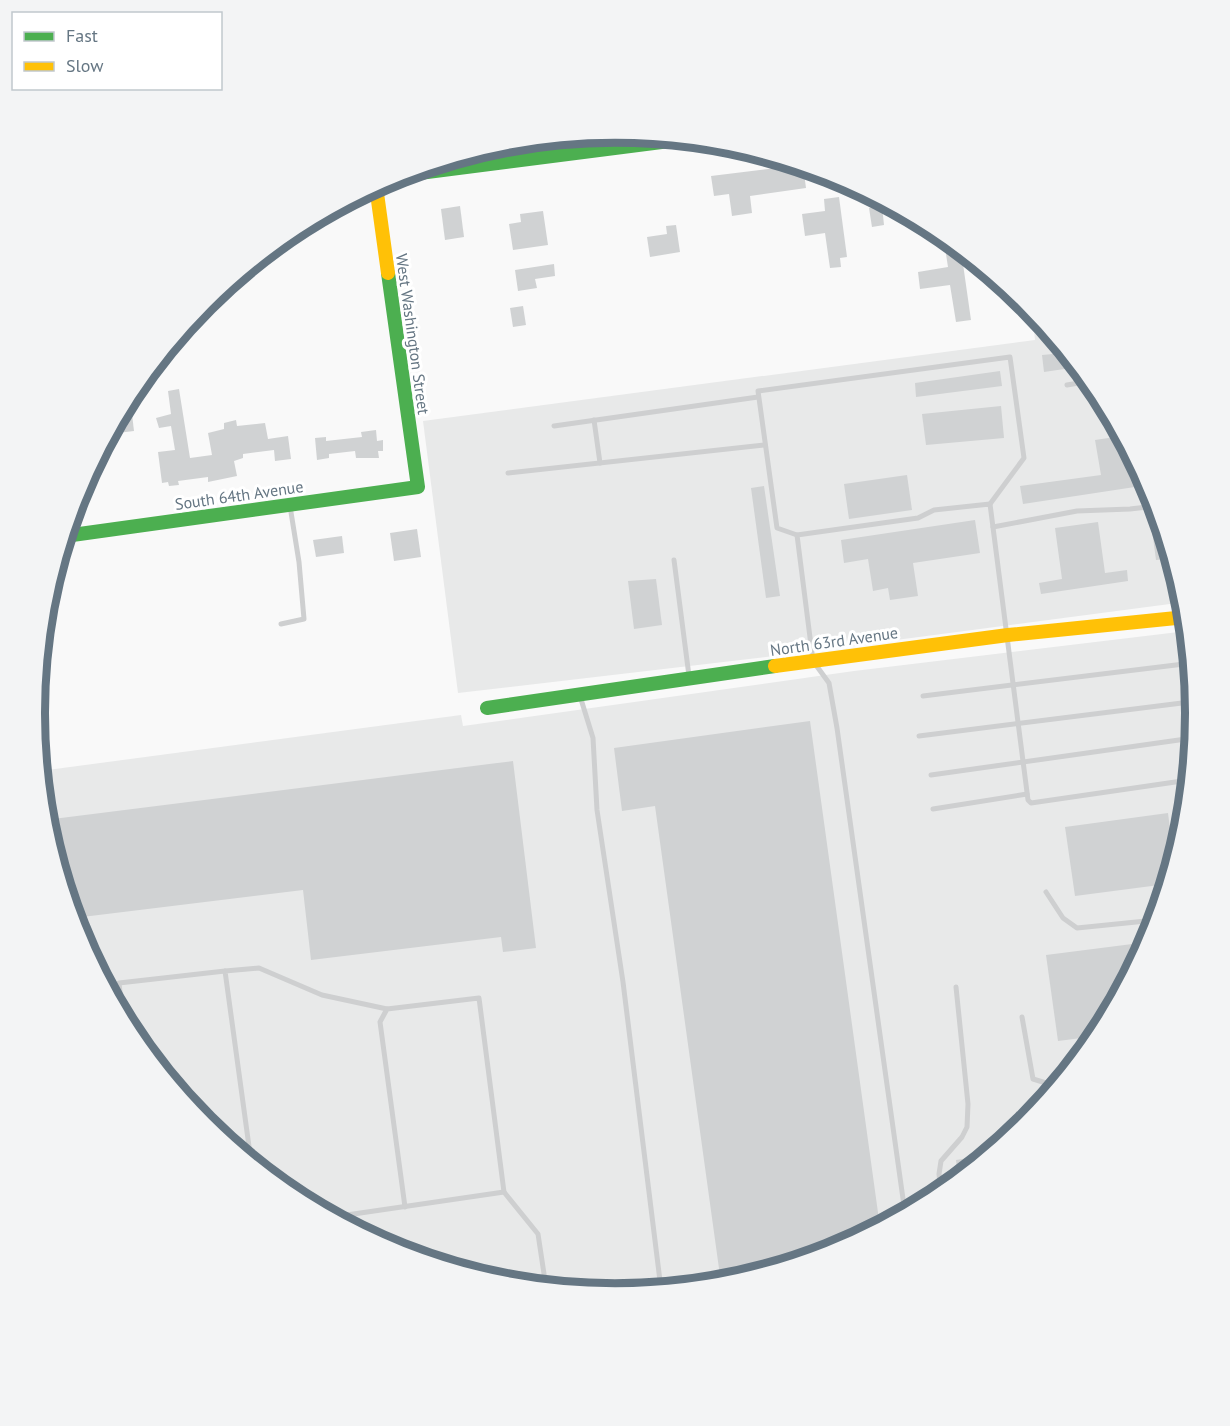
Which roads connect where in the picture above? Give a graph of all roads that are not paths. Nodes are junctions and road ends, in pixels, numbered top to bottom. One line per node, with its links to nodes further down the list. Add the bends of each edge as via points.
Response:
1 (646, 144): 2 (street)
2 (441, 170)
3 (377, 195): 12 (street, West Washington Street)
4 (1079, 383): 5 (lane)
5 (1067, 385)
6 (758, 397): 7 (lane); 9 (lane); 13 (lane, via 758,392 1010,357 1024,458)
7 (594, 420): 8 (lane); 10 (lane)
8 (554, 426)
9 (765, 445): 10 (lane); 18 (lane, via 777,528)
10 (600, 463): 11 (lane)
11 (508, 473)
12 (418, 487): 14 (street, South 64th Avenue)
13 (990, 504): 16 (lane); 18 (lane)
14 (290, 505): 17 (street, South 64th Avenue); 21 (lane, via 304,619)
15 (1146, 507): 16 (lane, via 1077,512)
16 (993, 527): 22 (lane)
17 (73, 535)
18 (797, 535): 23 (lane)
19 (674, 560): 25 (lane)
20 (1177, 618): 22 (street, North 63rd Avenue)
21 (281, 624)
22 (1008, 635): 23 (street, North 63rd Avenue); 26 (lane)
23 (813, 661): 25 (street, North 63rd Avenue); 50 (lane, via 829,684 837,728)
24 (1183, 664): 26 (lane)
25 (689, 678): 27 (street, North 63rd Avenue)
26 (1014, 685): 28 (lane); 31 (lane)
27 (579, 694): 30 (street, North 63rd Avenue); 54 (lane, via 593,738 597,810)
28 (923, 696)
29 (1185, 703): 31 (lane)
30 (487, 708)
31 (1019, 724): 32 (lane); 34 (lane)
32 (919, 735)
33 (1184, 739): 34 (lane)
34 (1024, 763): 35 (lane); 37 (lane)
35 (932, 776)
36 (1181, 781): 37 (lane, via 1031,803)
37 (1028, 794): 38 (lane)
38 (933, 809)
39 (1046, 892): 40 (lane, via 1063,918 1077,928)
40 (1146, 921)
41 (225, 971): 43 (lane, via 119,983); 44 (lane, via 259,968 322,995); 47 (lane)
42 (956, 987): 48 (lane, via 967,1127 941,1161)
43 (121, 997)
44 (387, 1009): 49 (lane, via 479,998); 51 (lane, via 380,1022)
45 (1022, 1017): 46 (lane, via 1033,1079)
46 (1048, 1084)
47 (250, 1150)
48 (940, 1181)
49 (504, 1192): 51 (lane); 53 (lane, via 538,1234)
50 (904, 1205)
51 (405, 1206): 52 (lane)
52 (346, 1215)
53 (545, 1278)
54 (660, 1281)

